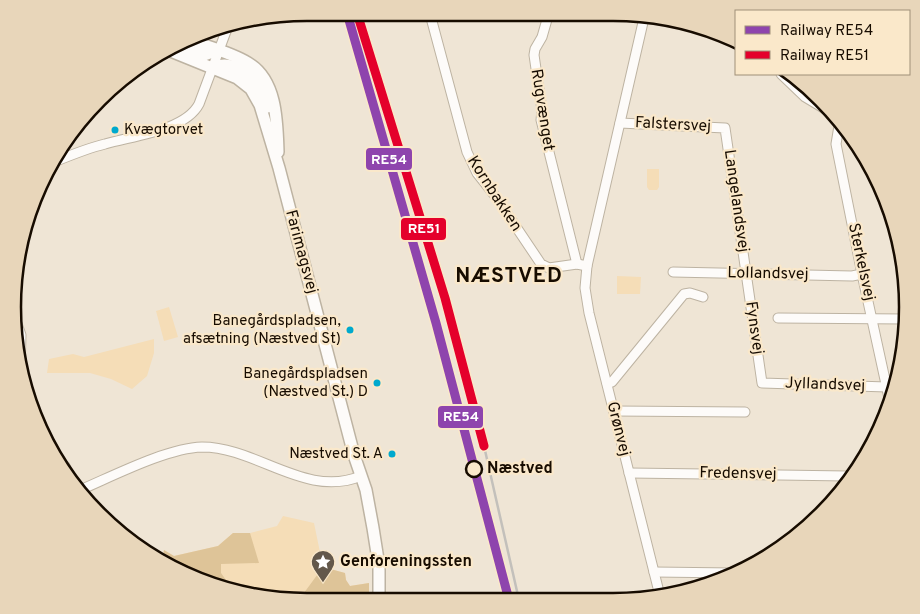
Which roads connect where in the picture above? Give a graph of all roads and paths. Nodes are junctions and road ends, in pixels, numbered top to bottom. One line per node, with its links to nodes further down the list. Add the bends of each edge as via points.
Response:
1 (432, 21): 18 (street, Kornbakken, via 467,152 477,173 496,196 540,264 548,268)
2 (547, 21): 18 (street, Rugvænget, via 534,49 541,120)
3 (643, 23): 12 (street)
4 (225, 33): 7 (street)
5 (198, 43): 7 (main road, Farimagsvej)
6 (185, 49): 7 (main road, via 200,55)
7 (218, 50): 9 (street); 13 (main road, Farimagsvej, via 248,62 259,72 268,84)
8 (176, 53): 9 (main road, Farimagsvej)
9 (211, 68): 13 (main road, via 231,66 250,76 262,92); 16 (street, via 196,109 181,121); 17 (main road, Farimagsvej, via 236,78 251,90 260,105)
10 (789, 82): 11 (street)
11 (809, 99)
12 (620, 123): 14 (street, Falstersvej); 19 (street)
13 (276, 124): 17 (main road, Farimagsvej)
14 (725, 128): 21 (street, Langelandsvej)
15 (839, 132): 22 (street, Sterkelsvej, via 836,144)
16 (63, 159)
17 (279, 168): 33 (main road, Farimagsvej)
18 (576, 264): 19 (street, Kornbakken)
19 (587, 266): 28 (street, Grønvej, via 584,288)
20 (673, 272): 21 (street, Lollandsvej)
21 (747, 274): 22 (street, Lollandsvej); 27 (street, Fynsvej)
22 (862, 274): 25 (street, Sterkelsvej)
23 (703, 296): 28 (street, via 684,294 612,382)
24 (778, 318): 25 (street)
25 (873, 318): 26 (street); 29 (street, Sterkelsvej)
26 (898, 319)
27 (762, 382): 29 (street, Jyllandsvej)
28 (607, 383): 30 (street, Grønvej)
29 (887, 387)
30 (614, 411): 31 (street); 32 (street, Grønvej)
31 (745, 412)
32 (629, 473): 34 (street, Fredensvej); 36 (street, Grønvej)
33 (361, 476): 35 (street, via 338,482 316,481 236,452 203,447 174,452); 39 (main road, Farimagsvej, via 379,566)
34 (844, 476)
35 (86, 488)
36 (654, 572): 37 (street); 38 (street, Grønvej)
37 (716, 574)
38 (658, 589)
39 (379, 593)

